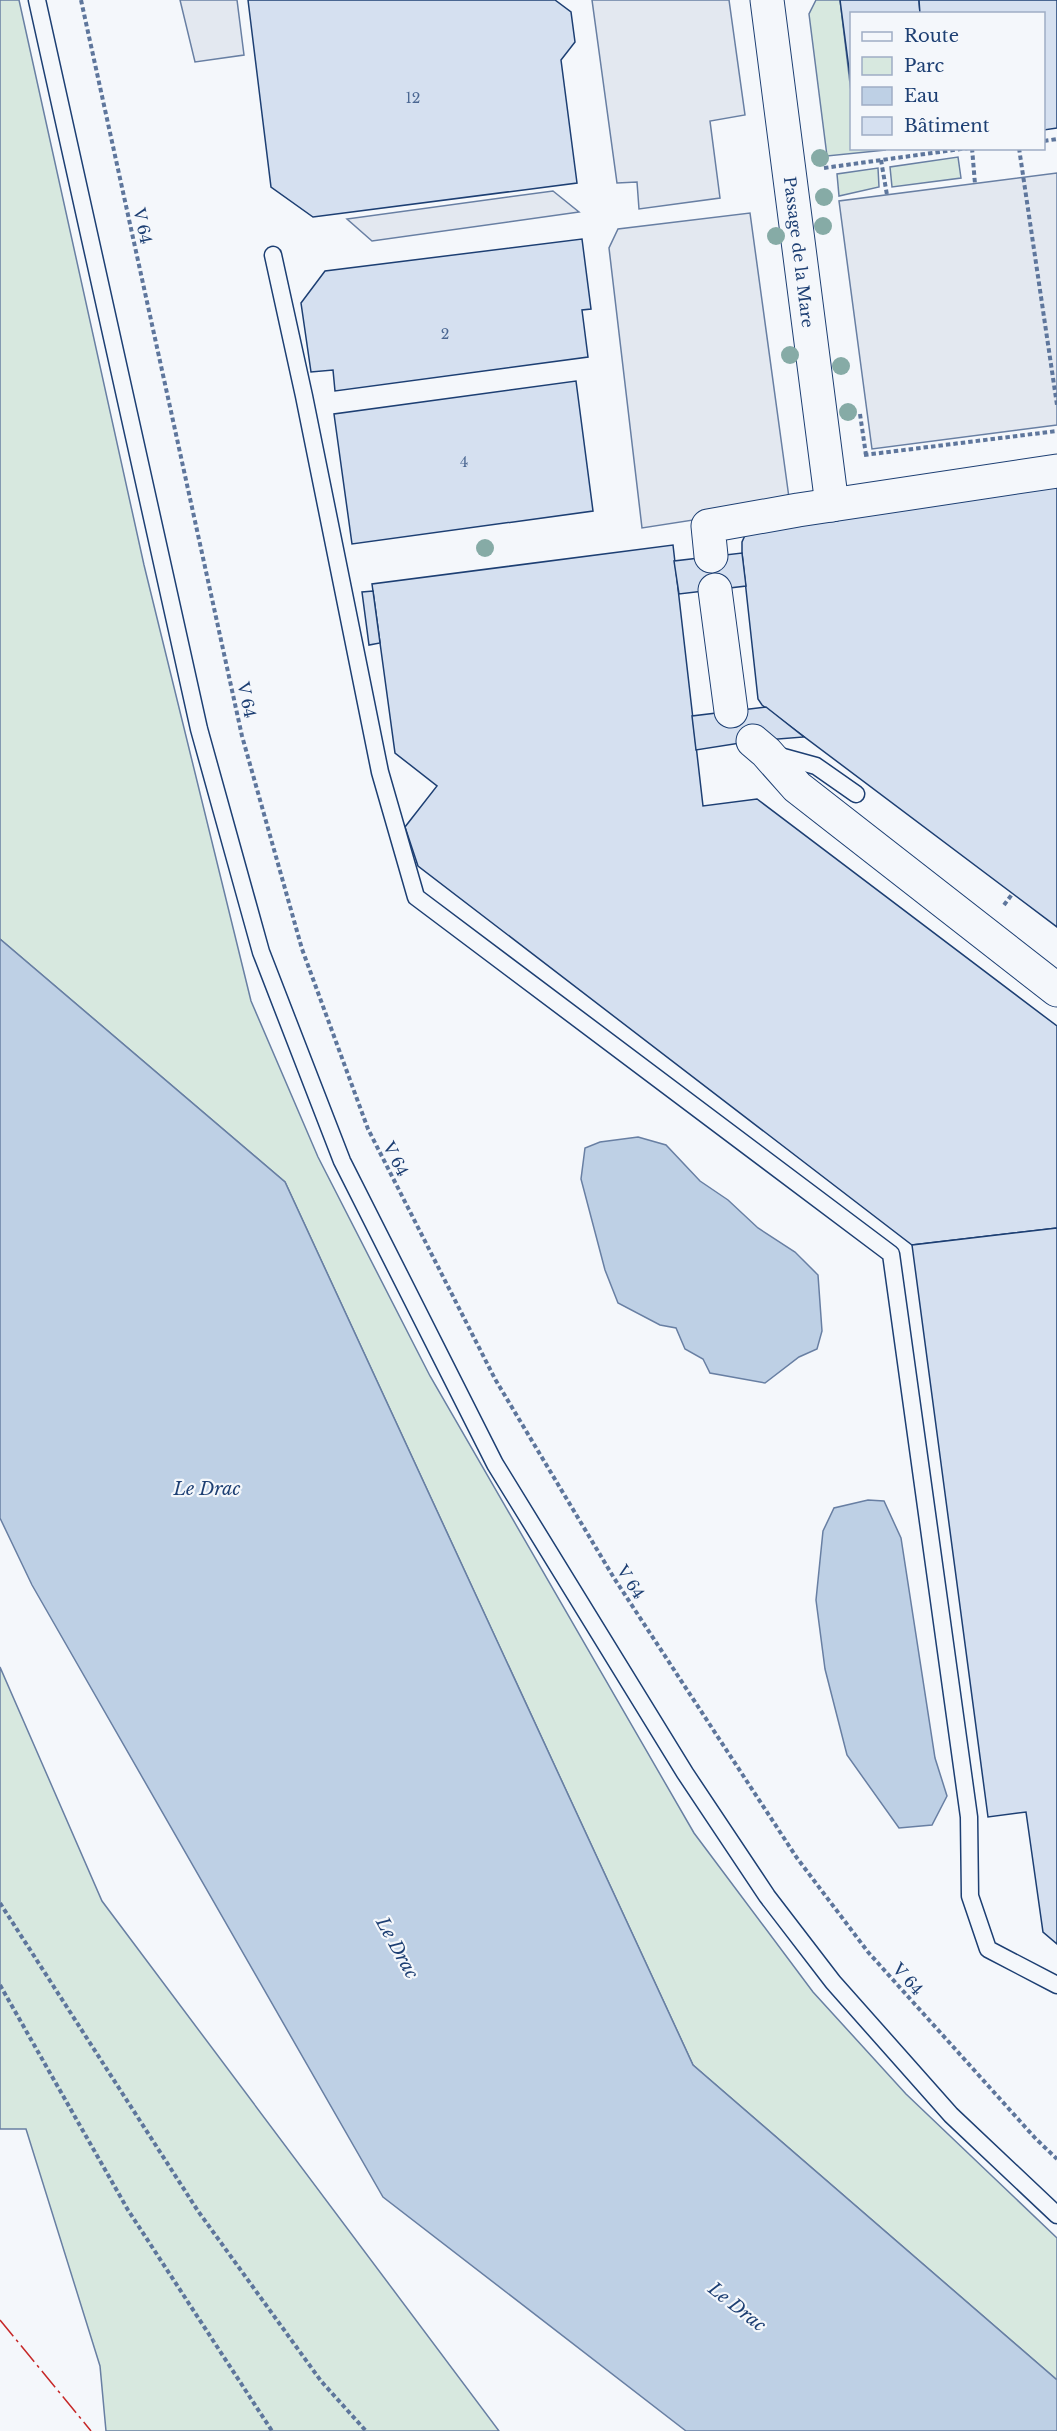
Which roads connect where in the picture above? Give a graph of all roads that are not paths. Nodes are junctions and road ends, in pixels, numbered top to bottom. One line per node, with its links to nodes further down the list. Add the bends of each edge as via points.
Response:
1 (37, 0): 13 (lane, via 199,729 261,952 342,1161 495,1464 685,1773 767,1896 833,1982 951,2115)
2 (767, 0): 5 (street, Passage de la Mare)
3 (273, 255): 12 (lane, via 380,772 416,897 891,1254 969,1817 970,1896 988,1949)
4 (1057, 471): 5 (street)
5 (832, 505): 6 (street, via 708,525)
6 (711, 556)
7 (715, 590): 8 (street)
8 (731, 711)
9 (760, 746): 10 (lane, via 816,766); 11 (street, via 797,787)
10 (856, 794)
11 (1057, 990)
12 (1057, 1985)
13 (1057, 2215)

